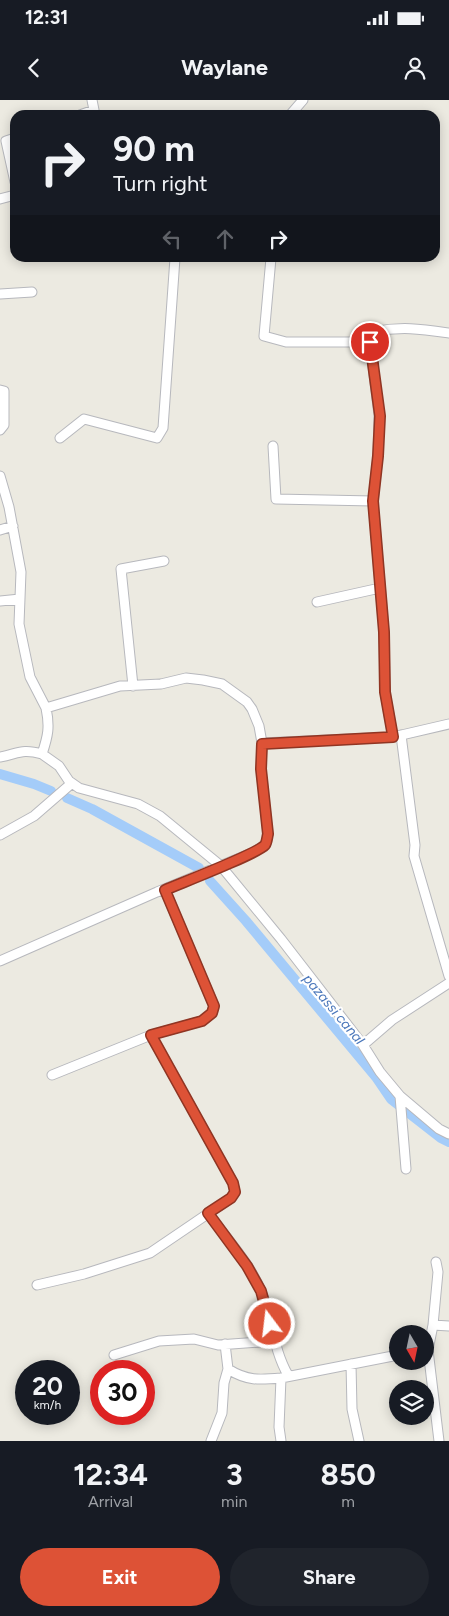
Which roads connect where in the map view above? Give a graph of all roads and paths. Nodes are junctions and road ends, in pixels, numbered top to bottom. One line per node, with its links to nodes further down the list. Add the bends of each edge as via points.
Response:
1 (303, 100): 2 (street)
2 (294, 110)
3 (10, 140): 4 (street, via 6,141)
4 (10, 159)
5 (175, 262): 13 (street, via 163,428 157,438 84,419)
6 (271, 262): 10 (street, via 264,336 286,342)
7 (32, 292): 8 (street)
8 (0, 294)
9 (449, 333): 10 (street, via 414,328 386,329 373,332)
10 (370, 342): 16 (street, via 380,416)
11 (0, 390): 12 (street, via 4,391 4,425)
12 (0, 430)
13 (60, 438)
14 (273, 446): 16 (street, via 276,499)
15 (0, 476): 17 (street)
16 (373, 501): 20 (street)
17 (13, 526): 18 (street); 21 (street, via 21,572)
18 (0, 530)
19 (164, 561): 24 (street, via 121,569)
20 (380, 588): 23 (street); 27 (street, via 385,692)
21 (20, 599): 22 (street); 25 (street, via 19,624 30,677)
22 (0, 601)
23 (318, 602)
24 (134, 686): 25 (street, via 120,686); 28 (street, via 186,678 222,684 252,708)
25 (46, 708): 29 (street, via 50,724)
26 (449, 724): 27 (street)
27 (397, 736): 28 (street); 36 (street, via 415,845 414,856)
28 (262, 744): 33 (street, via 266,844)
29 (42, 754): 30 (street, via 20,751); 31 (street, via 59,766)
30 (0, 757)
31 (72, 783): 32 (street, via 34,816); 33 (street, via 79,788 138,804 160,816)
32 (0, 835)
33 (221, 866): 34 (street); 39 (street)
34 (165, 890): 35 (street); 38 (street, via 214,1006 212,1013 202,1021)
35 (0, 961)
36 (449, 976)
37 (449, 983): 39 (street, via 392,1020)
38 (151, 1035): 40 (street); 44 (street, via 233,1183 235,1192 231,1198)
39 (363, 1045): 41 (street)
40 (52, 1075)
41 (400, 1096): 42 (street); 43 (street)
42 (449, 1134)
43 (406, 1169)
44 (208, 1213): 46 (street, via 150,1253); 50 (street, via 261,1291)
45 (436, 1262): 47 (street)
46 (37, 1285)
47 (433, 1325)
48 (434, 1326): 49 (street)
49 (449, 1326)
50 (274, 1341): 51 (street); 57 (street)
51 (225, 1344): 52 (street, via 194,1339 159,1341); 55 (street)
52 (114, 1355)
53 (389, 1358): 54 (street)
54 (352, 1364): 57 (street); 60 (street, via 352,1409)
55 (228, 1369): 57 (street, via 243,1378); 58 (street, via 222,1413)
56 (430, 1370): 61 (street)
57 (285, 1377): 59 (street, via 279,1427)
58 (211, 1441)
59 (281, 1441)
60 (359, 1441)
61 (439, 1441)

